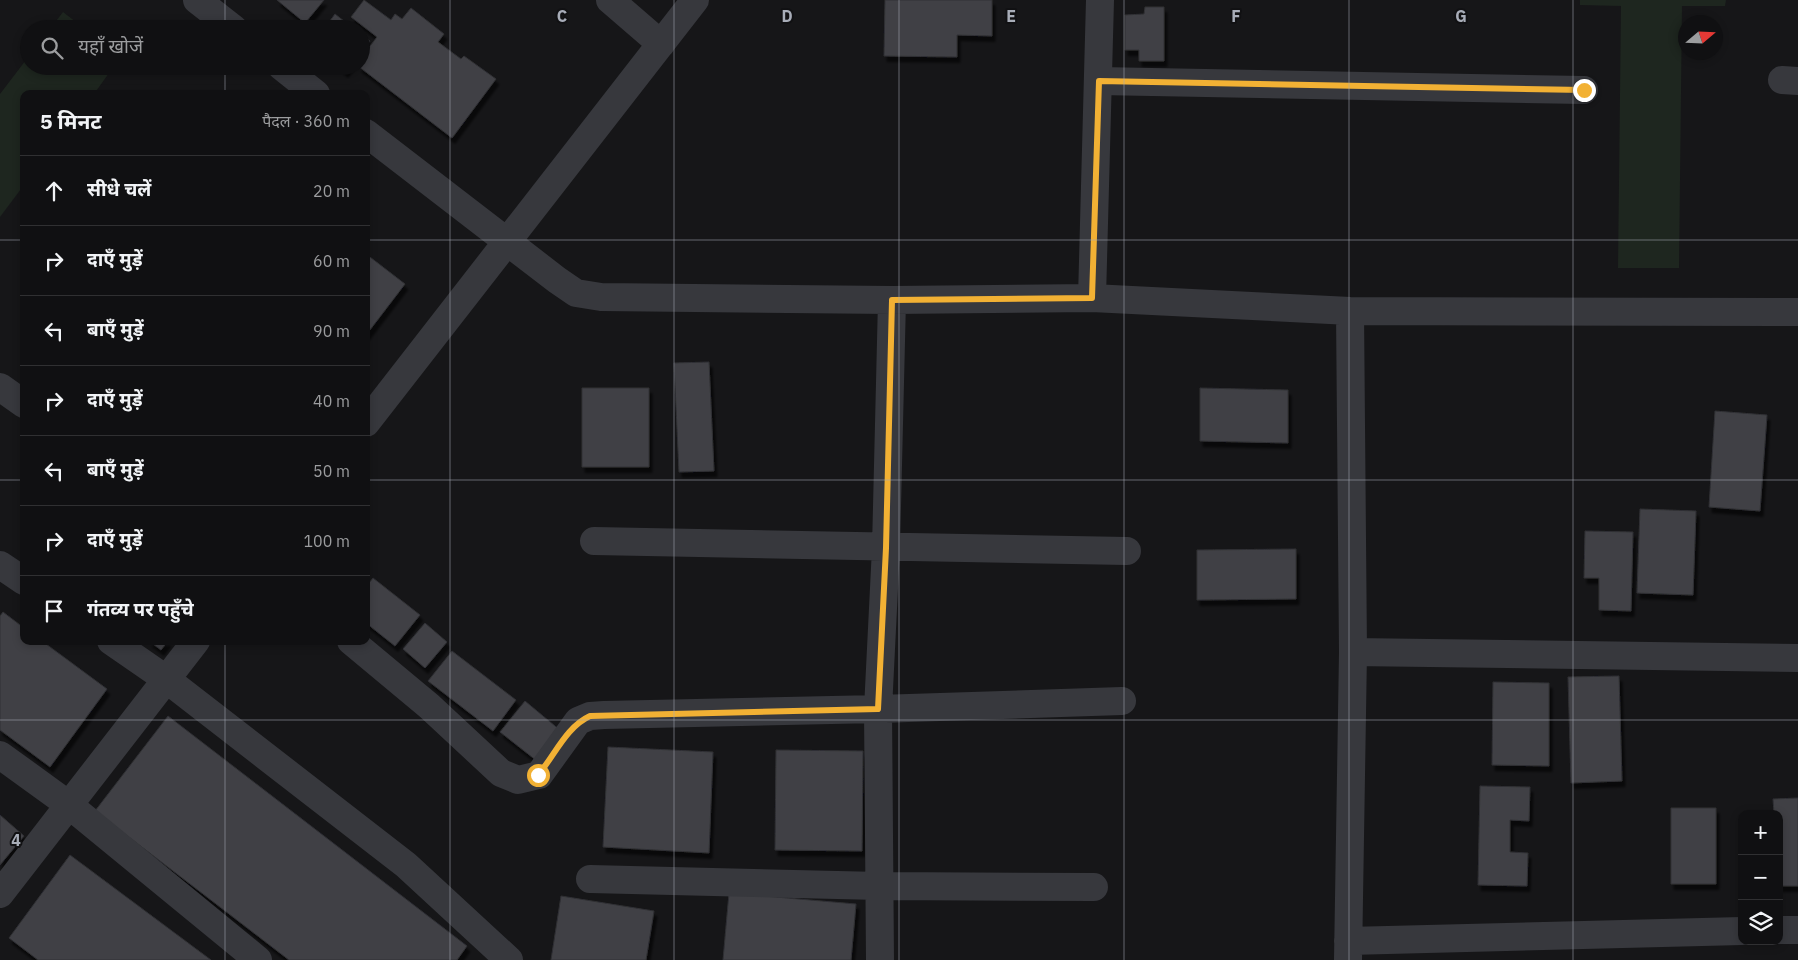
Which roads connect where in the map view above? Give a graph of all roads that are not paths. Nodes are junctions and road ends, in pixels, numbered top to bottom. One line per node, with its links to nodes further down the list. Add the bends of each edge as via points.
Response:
1 (197, 0): 5 (street)
2 (610, 0): 6 (street)
3 (695, 0): 6 (street)
4 (1100, 0): 8 (street)
5 (223, 20)
6 (661, 44): 12 (street)
7 (292, 75): 9 (street)
8 (1099, 81): 10 (street); 13 (street)
9 (311, 90)
10 (1584, 90)
11 (370, 136): 12 (street)
12 (506, 243): 14 (street, via 576,293 601,298); 19 (street)
13 (1092, 298): 14 (street); 15 (street)
14 (892, 300): 21 (street)
15 (1350, 311): 16 (street); 28 (street)
16 (1798, 312)
17 (0, 387): 18 (street)
18 (20, 401)
19 (370, 418)
20 (594, 540): 21 (street)
21 (886, 548): 22 (street); 32 (street)
22 (1127, 550)
23 (0, 565): 24 (street)
24 (20, 578)
25 (117, 645): 30 (street)
26 (193, 645): 30 (street)
27 (356, 645): 32 (street, via 429,706 501,773 518,780 538,775 570,731 590,716)
28 (1354, 652): 29 (street); 42 (street)
29 (1798, 658)
30 (166, 679): 34 (street); 44 (street, via 406,865)
31 (1122, 701): 32 (street)
32 (878, 709): 36 (street)
33 (0, 755): 34 (street)
34 (69, 805): 38 (street); 43 (street)
35 (590, 880): 36 (street)
36 (880, 886): 37 (street); 45 (street)
37 (1094, 887)
38 (0, 894)
39 (1783, 930): 40 (street)
40 (1798, 930)
41 (1738, 931): 42 (street, via 1616,932)
42 (1348, 951)
43 (258, 960)
44 (509, 960)
45 (880, 960)

